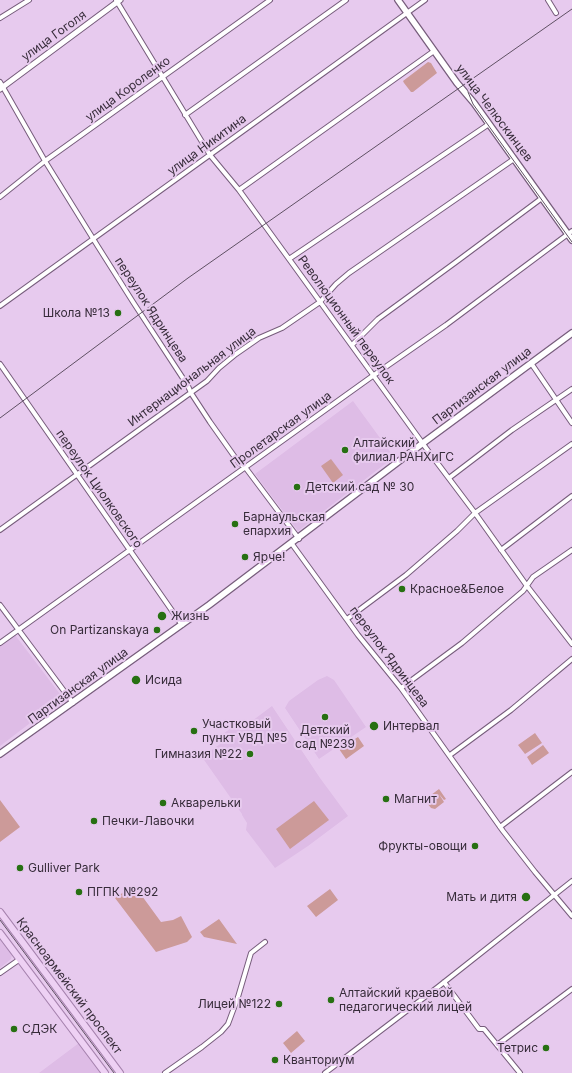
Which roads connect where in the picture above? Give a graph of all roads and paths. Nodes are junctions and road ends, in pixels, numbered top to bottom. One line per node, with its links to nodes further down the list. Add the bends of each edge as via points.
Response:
1 (29, 0): 10 (street)
2 (270, 0): 12 (street, улица Короленко)
3 (346, 0): 14 (street)
4 (398, 0): 8 (main road, улица Челюскинцев)
5 (425, 0): 8 (street, улица Никитина)
6 (548, 0): 9 (street)
7 (118, 1): 12 (street, Революционный переулок); 13 (street, улица Гоголя)
8 (407, 13): 11 (main road, улица Челюскинцев); 16 (street, улица Никитина)
9 (556, 13)
10 (0, 18)
11 (434, 51): 15 (main road, улица Челюскинцев); 19 (street)
12 (162, 78): 14 (street, Революционный переулок); 18 (street, улица Короленко)
13 (1, 86): 18 (street, переулок Ядринцева)
14 (185, 115): 16 (street, Революционный переулок)
15 (489, 124): 17 (main road, улица Челюскинцев); 25 (street)
16 (210, 155): 19 (street, Революционный переулок); 23 (street, улица Никитина)
17 (514, 159): 21 (main road, улица Челюскинцев); 26 (street, Интернациональная улица, via 349,274)
18 (45, 161): 20 (street, улица Короленко); 23 (street, переулок Ядринцева)
19 (240, 190): 25 (street, Революционный переулок)
20 (0, 197)
21 (542, 198): 22 (main road, улица Челюскинцев); 29 (street, via 378,319)
22 (570, 233): 24 (main road, улица Челюскинцев); 32 (street, Пролетарская улица)
23 (93, 240): 27 (street, улица Никитина); 34 (street, переулок Ядринцева)
24 (572, 240)
25 (289, 259): 26 (street, Революционный переулок)
26 (320, 302): 29 (street, Революционный переулок); 34 (street, Интернациональная улица, via 282,328 259,338 236,354)
27 (0, 306)
28 (572, 333): 30 (main road, Партизанская улица)
29 (352, 345): 32 (street, Революционный переулок)
30 (531, 363): 35 (street); 37 (main road, Партизанская улица)
31 (0, 364): 40 (street, переулок Циолковского)
32 (374, 375): 37 (street, Революционный переулок); 39 (street, Пролетарская улица)
33 (572, 389): 35 (street)
34 (191, 393): 39 (street, переулок Ядринцева); 40 (street, Интернациональная улица)
35 (556, 400): 36 (street); 41 (street)
36 (572, 423)
37 (423, 443): 41 (street, Революционный переулок); 45 (main road, Партизанская улица)
38 (572, 444): 43 (street)
39 (245, 468): 45 (street, переулок Ядринцева); 47 (street, Пролетарская улица)
40 (77, 475): 44 (street, Интернациональная улица); 47 (street, переулок Циолковского)
41 (449, 478): 43 (street, Революционный переулок)
42 (572, 496): 48 (street)
43 (475, 512): 48 (street, Революционный переулок); 52 (street, via 457,531 406,574)
44 (0, 530)
45 (299, 539): 46 (main road, Партизанская улица)
46 (292, 544): 52 (street, переулок Ядринцева); 53 (main road, Партизанская улица)
47 (130, 550): 53 (street, переулок Циолковского); 54 (street, Пролетарская улица)
48 (501, 550): 50 (street, Революционный переулок)
49 (572, 550): 50 (street, via 533,577)
50 (527, 586): 56 (street, Революционный переулок); 58 (street, via 462,643)
51 (0, 605): 54 (street)
52 (347, 619): 58 (street, переулок Ядринцева)
53 (182, 625): 59 (main road, Партизанская улица)
54 (19, 630): 55 (street, Пролетарская улица); 59 (street)
55 (0, 643)
56 (572, 644)
57 (572, 659): 61 (street, via 511,710)
58 (401, 688): 61 (street, переулок Ядринцева)
59 (72, 703): 60 (main road, Партизанская улица)
60 (0, 754)
61 (450, 755): 63 (street, переулок Ядринцева)
62 (572, 772): 63 (street)
63 (500, 827): 65 (street, переулок Ядринцева)
64 (572, 881): 65 (street)
65 (555, 894): 67 (street, переулок Ядринцева); 72 (street)
66 (0, 912): 73 (main road, Красноармейский проспект)
67 (572, 916)
68 (0, 933): 70 (main road, Красноармейский проспект)
69 (265, 942): 79 (street, via 251,953 228,1024 207,1044)
70 (20, 959): 71 (street); 75 (main road, Красноармейский проспект)
71 (0, 973)
72 (444, 982): 76 (street, via 479,1029 484,1029); 80 (street)
73 (54, 984): 75 (main road); 78 (main road, Красноармейский проспект)
74 (572, 989): 76 (street)
75 (44, 991): 77 (main road, Красноармейский проспект)
76 (497, 1045): 81 (street)
77 (105, 1073)
78 (120, 1073)
79 (165, 1073)
80 (325, 1073)
81 (520, 1073)

